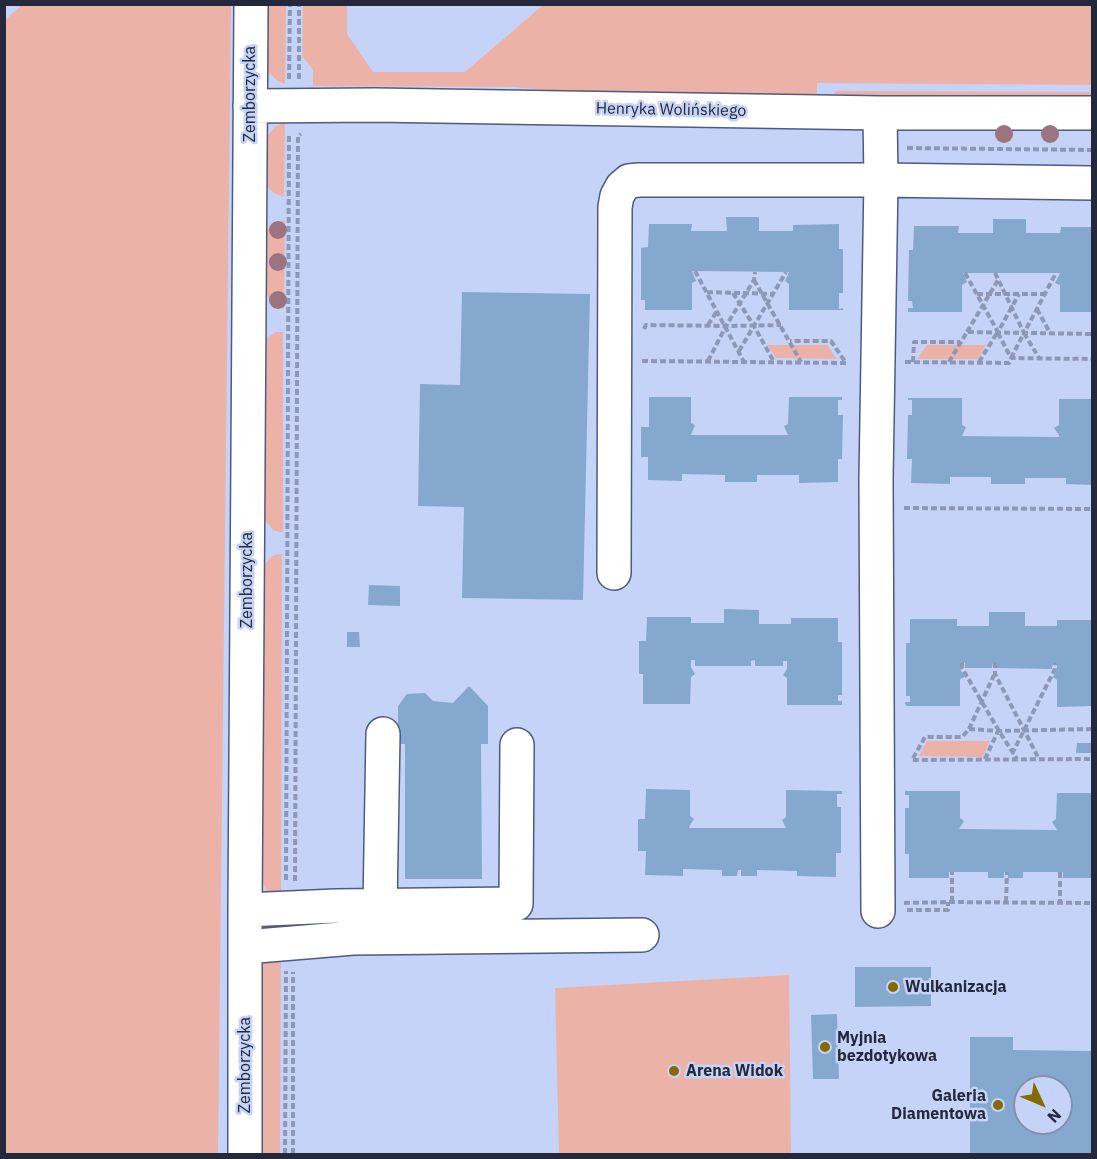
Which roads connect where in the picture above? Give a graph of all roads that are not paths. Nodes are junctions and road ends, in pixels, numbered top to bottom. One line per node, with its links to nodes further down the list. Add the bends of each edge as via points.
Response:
1 (251, 4): 2 (street, Zemborzycka)
2 (250, 106): 3 (street, Henryka Wolińskiego); 12 (street, Zemborzycka)
3 (880, 112): 4 (street, Henryka Wolińskiego); 5 (street)
4 (1092, 113)
5 (881, 180): 6 (street); 7 (street, via 639,180 622,187 615,207); 11 (street, via 876,478)
6 (1092, 183)
7 (614, 573)
8 (383, 734): 10 (street)
9 (517, 745): 10 (street, via 516,904)
10 (380, 906): 12 (street)
11 (894, 908)
12 (244, 910): 14 (street, Zemborzycka)
13 (642, 935): 14 (street, via 353,938)
14 (245, 947): 15 (street, Zemborzycka)
15 (244, 1155)

